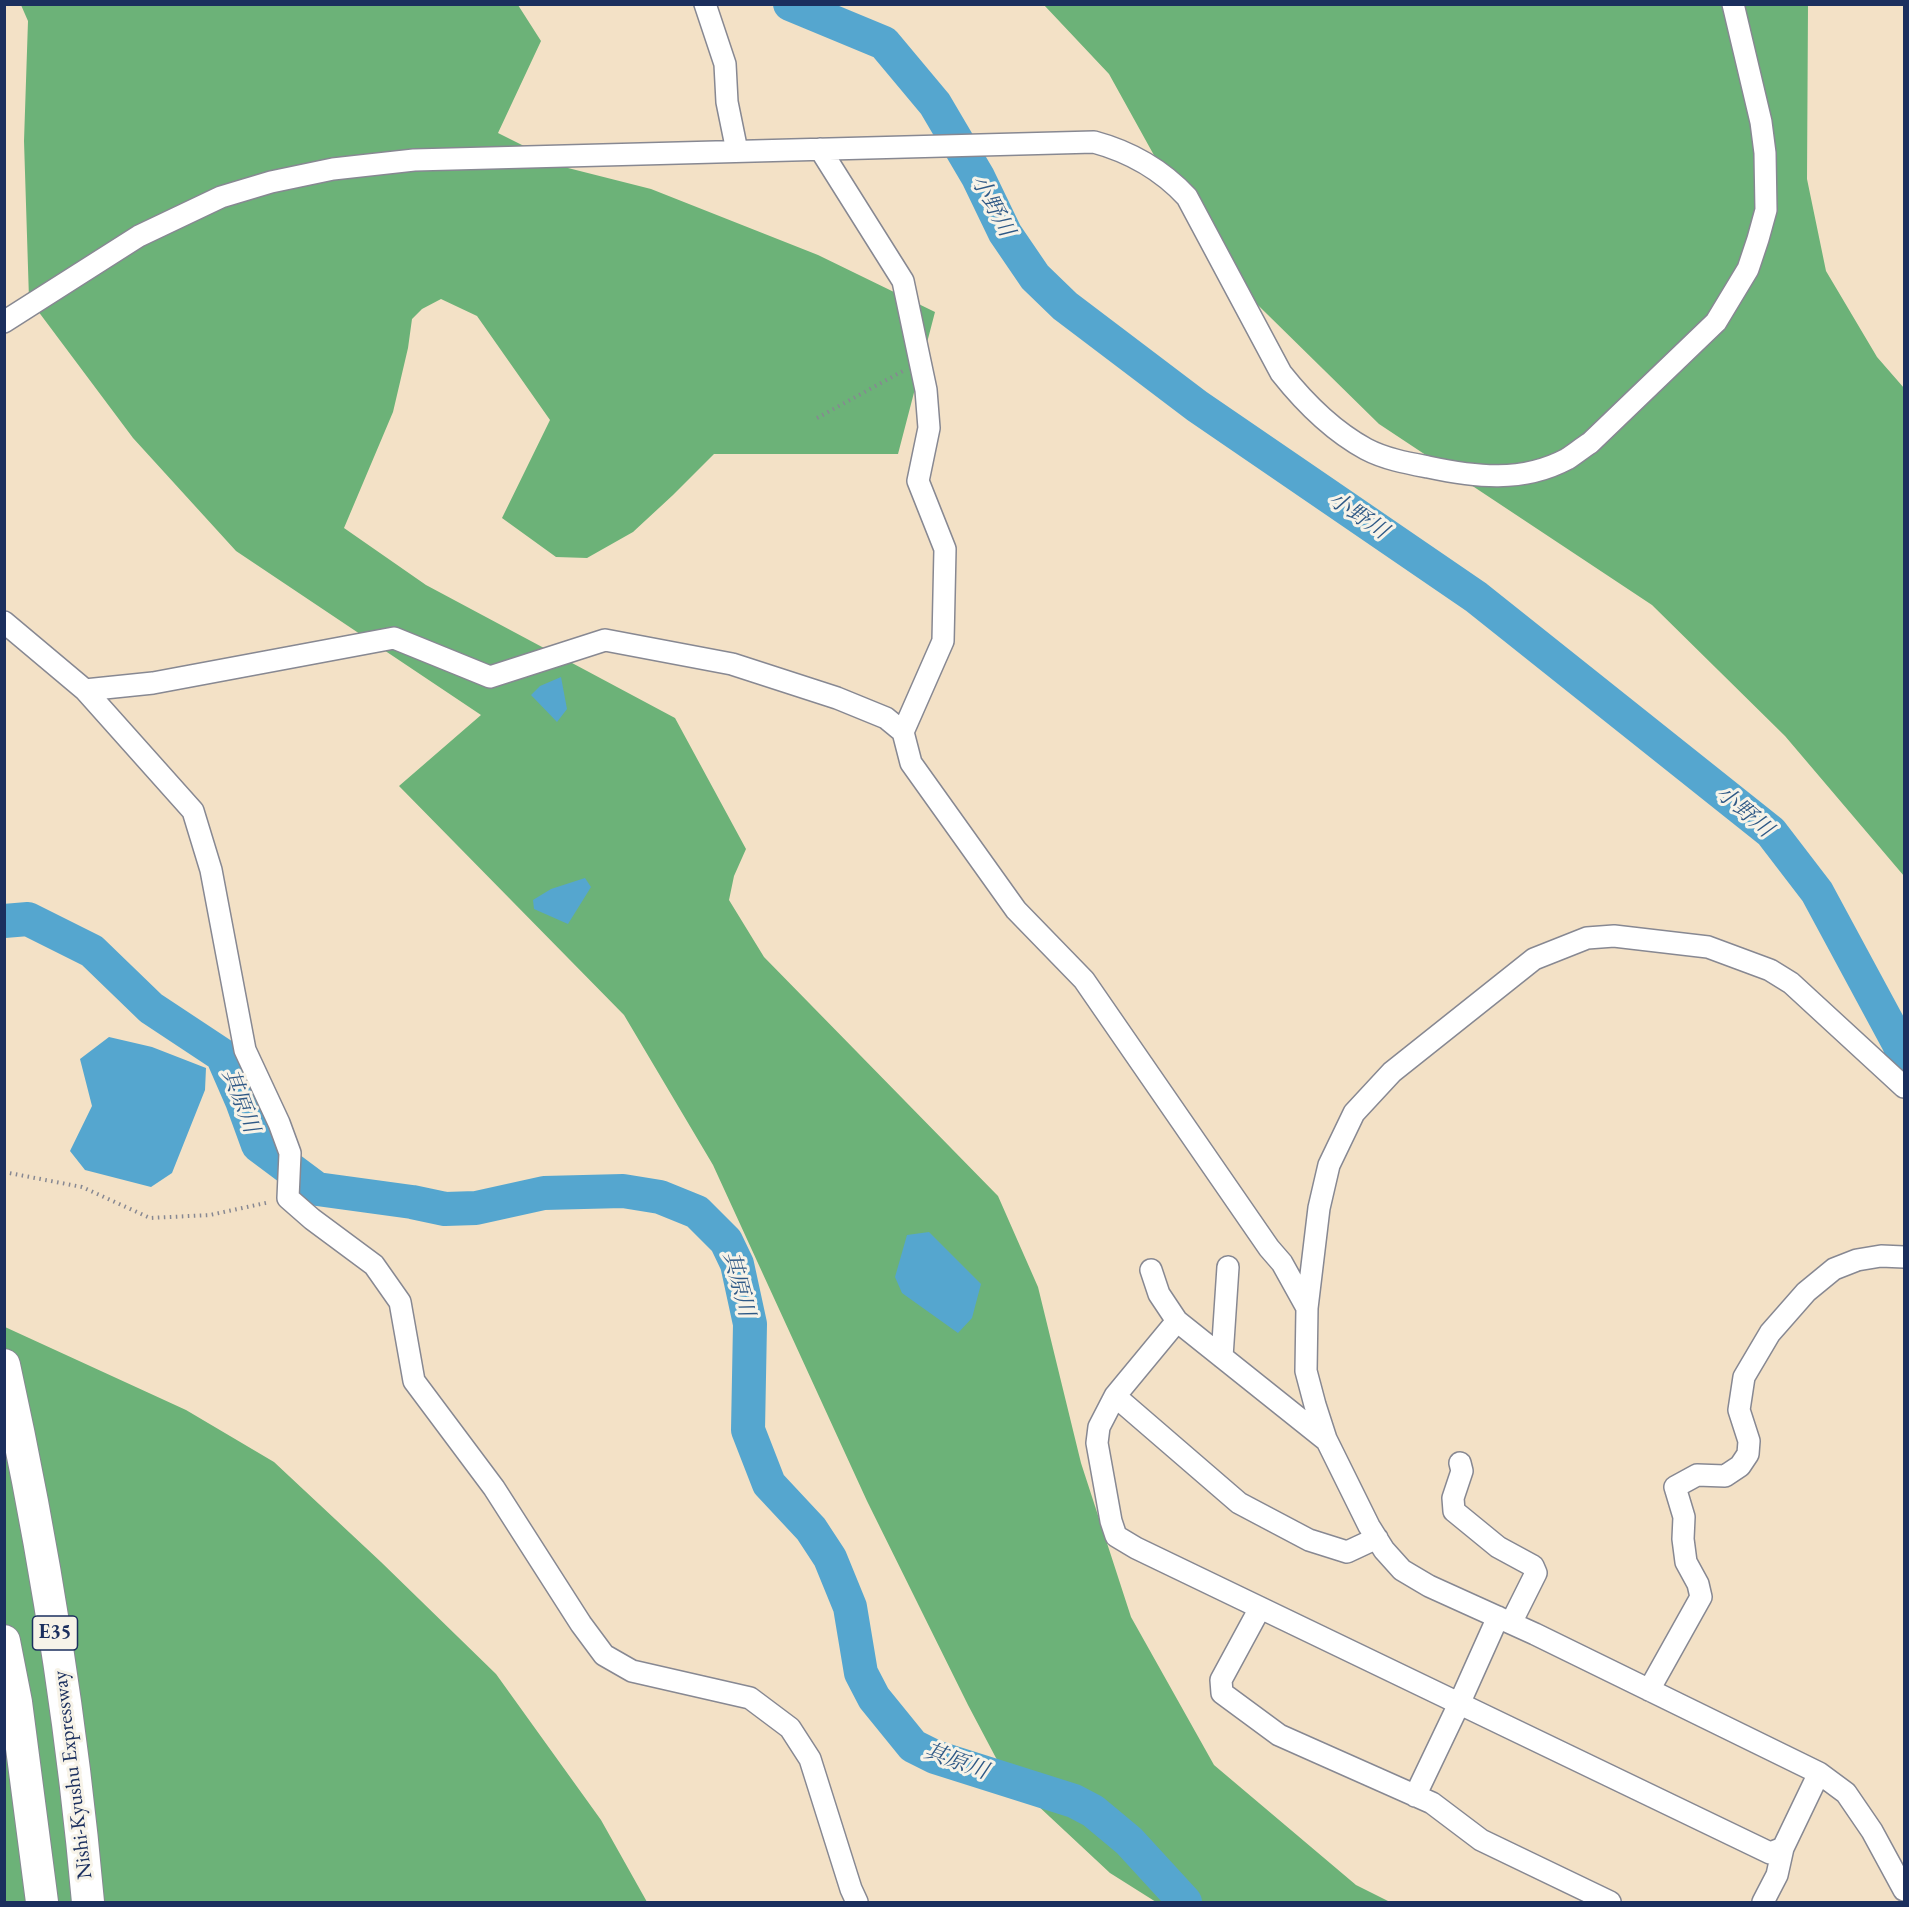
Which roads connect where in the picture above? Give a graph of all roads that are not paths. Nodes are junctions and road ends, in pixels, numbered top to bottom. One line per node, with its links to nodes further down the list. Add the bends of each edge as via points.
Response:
1 (705, 4): 4 (street, via 725,64 727,102)
2 (1732, 4): 3 (street, via 1765,153 1766,210 1748,268 1716,322 1590,443 1544,469 1510,476 1469,475 1404,463 1367,450 1338,431 1281,373 1187,197 1172,181 1142,161 1094,142)
3 (820, 149): 4 (street); 8 (street, via 903,281 926,390 929,428 918,481 945,549 943,641)
4 (737, 151): 5 (street, via 414,160 333,169 271,182 221,197 139,236)
5 (4, 322)
6 (6, 625): 7 (street)
7 (85, 690): 8 (street, via 153,684 394,638 490,677 605,640 732,664 837,698 886,718); 32 (street, via 193,811 211,870 245,1050 290,1153 288,1198 374,1265 400,1302 414,1381 494,1488 604,1654 632,1671 750,1698 790,1728 810,1759)
8 (903, 732): 13 (street, via 911,763 1016,910 1084,980 1282,1263)
9 (1905, 1087): 13 (street, via 1791,983 1770,970 1708,947 1614,936 1587,938 1534,959 1392,1072 1354,1113 1329,1165 1319,1208)
10 (1905, 1257): 24 (street, via 1857,1260 1834,1269 1806,1292 1770,1333 1744,1377 1740,1410 1749,1441 1748,1454 1740,1466 1725,1476 1697,1475 1676,1487 1684,1517 1686,1562 1701,1597)
11 (1228, 1267): 15 (street)
12 (1151, 1270): 14 (street, via 1160,1294)
13 (1307, 1308): 18 (street, via 1306,1371)
14 (1178, 1321): 15 (street); 17 (street)
15 (1222, 1357): 18 (street)
16 (4, 1365): 31 (highway, Nishi-Kyushu Expressway / E35, via 59,1659)
17 (1115, 1396): 20 (street, via 1239,1503 1309,1540 1347,1552); 21 (street, via 1099,1427 1096,1443 1116,1536)
18 (1327, 1441): 20 (street)
19 (1460, 1463): 22 (street, via 1454,1510 1498,1547 1533,1566 1536,1573)
20 (1377, 1538): 22 (street, via 1402,1570)
21 (1260, 1608): 25 (street); 27 (street, via 1221,1680 1222,1693 1279,1735)
22 (1505, 1620): 24 (street); 25 (street)
23 (4, 1641): 30 (highway, E35, via 16,1702)
24 (1649, 1690): 26 (street)
25 (1459, 1704): 27 (street); 28 (street, via 1770,1853)
26 (1819, 1773): 28 (street); 29 (street, via 1846,1793)
27 (1415, 1796): 33 (street, via 1432,1803 1481,1840)
28 (1783, 1848): 34 (street, via 1777,1875)
29 (1905, 1890)
30 (42, 1902)
31 (88, 1902)
32 (857, 1902)
33 (1610, 1902)
34 (1763, 1902)

